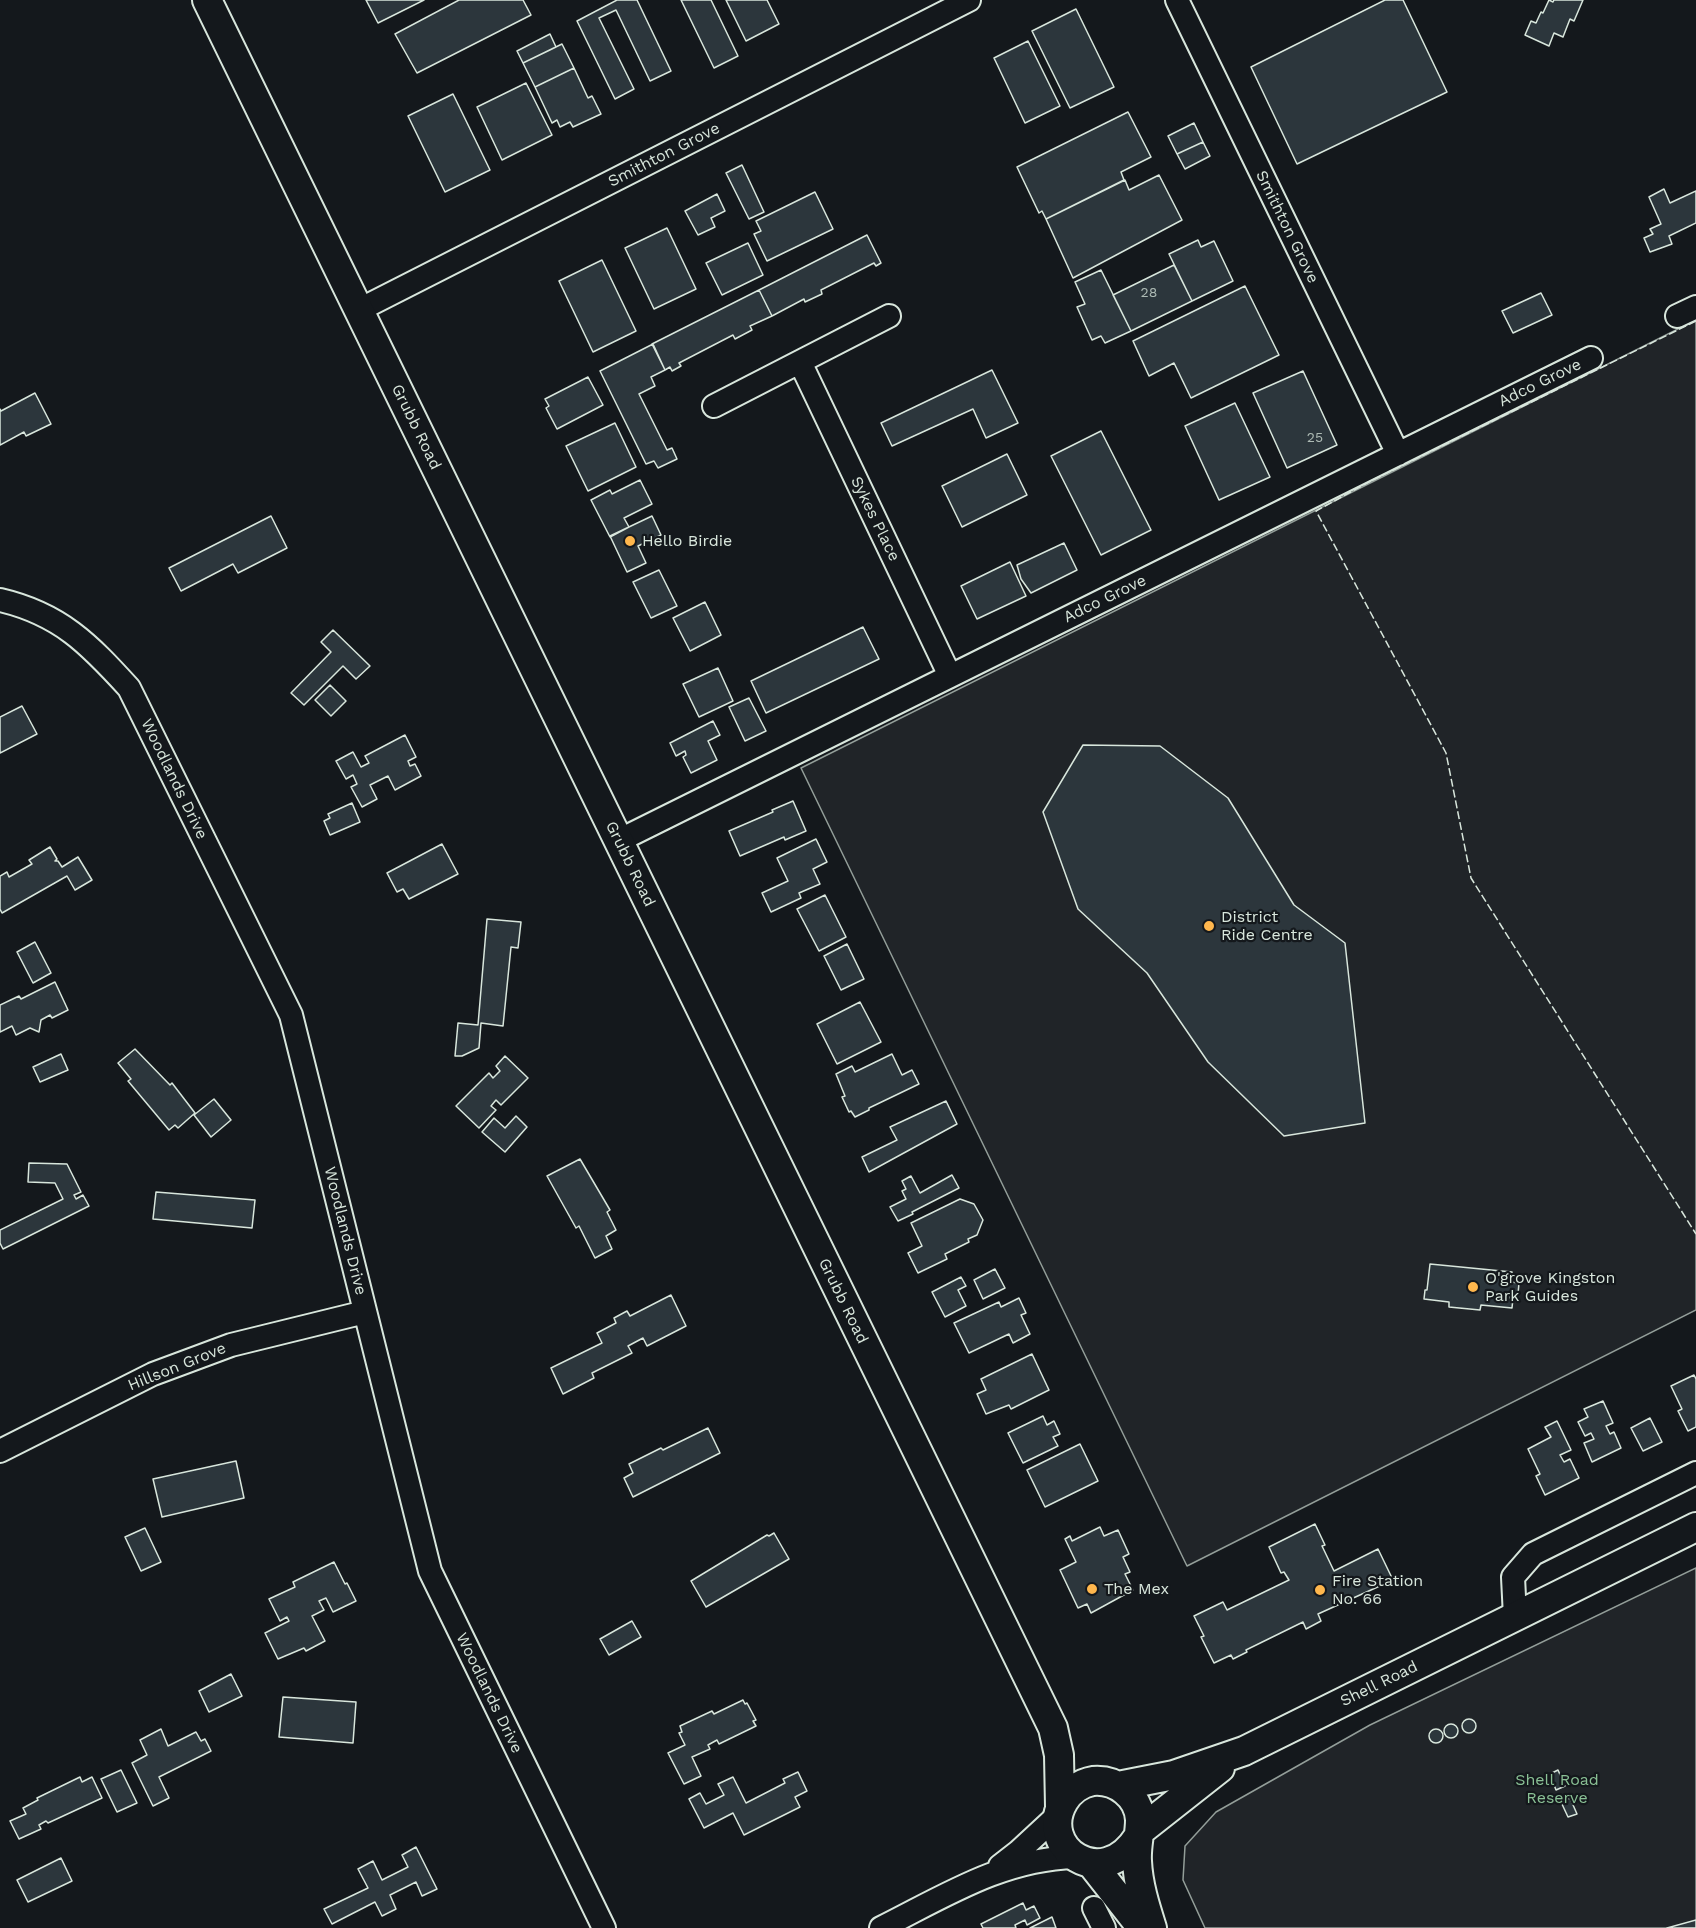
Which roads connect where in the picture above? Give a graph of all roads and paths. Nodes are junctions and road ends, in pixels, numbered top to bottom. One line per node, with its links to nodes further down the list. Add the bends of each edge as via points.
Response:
1 (207, 0): 4 (main road, Grubb Road)
2 (969, 0): 4 (street, Smithton Grove)
3 (1177, 0): 9 (street, Smithton Grove)
4 (359, 310): 12 (main road, Grubb Road)
5 (888, 316): 7 (street)
6 (1591, 358): 9 (street, Adco Grove)
7 (800, 362): 8 (street); 11 (street, Sykes Place)
8 (714, 406)
9 (1398, 454): 11 (street, Adco Grove)
10 (0, 600): 13 (street, Woodlands Drive, via 21,605 69,628 129,688 291,1015)
11 (950, 676): 12 (street, Adco Grove)
12 (618, 841): 18 (main road, Grubb Road)
13 (365, 1312): 14 (street, Hillson Grove, via 231,1345 162,1370); 25 (street, Woodlands Drive, via 429,1570)
14 (0, 1451)
15 (1696, 1473): 17 (street, via 1533,1554 1513,1577)
16 (1696, 1527): 17 (main road, Shell Road)
17 (1515, 1617): 19 (main road, Shell Road)
18 (1053, 1728): 20 (main road, Grubb Road); 21 (main road, Grubb Road, via 1059,1755)
19 (1244, 1751): 20 (main road, Shell Road, via 1174,1774); 22 (main road, Shell Road, via 1202,1780)
20 (1111, 1783): 21 (main road, via 1091,1781 1077,1786); 22 (main road, via 1129,1794 1137,1805)
21 (1059, 1811): 23 (main road, via 1060,1838 1066,1849); 24 (street, via 1018,1852)
22 (1139, 1834): 23 (main road, via 1119,1859 1105,1863); 28 (main road, via 1139,1882)
23 (1083, 1860): 24 (street, via 1024,1863); 27 (main road)
24 (987, 1875): 26 (street)
25 (604, 1928)
26 (882, 1928)
27 (1142, 1928)
28 (1152, 1928)

